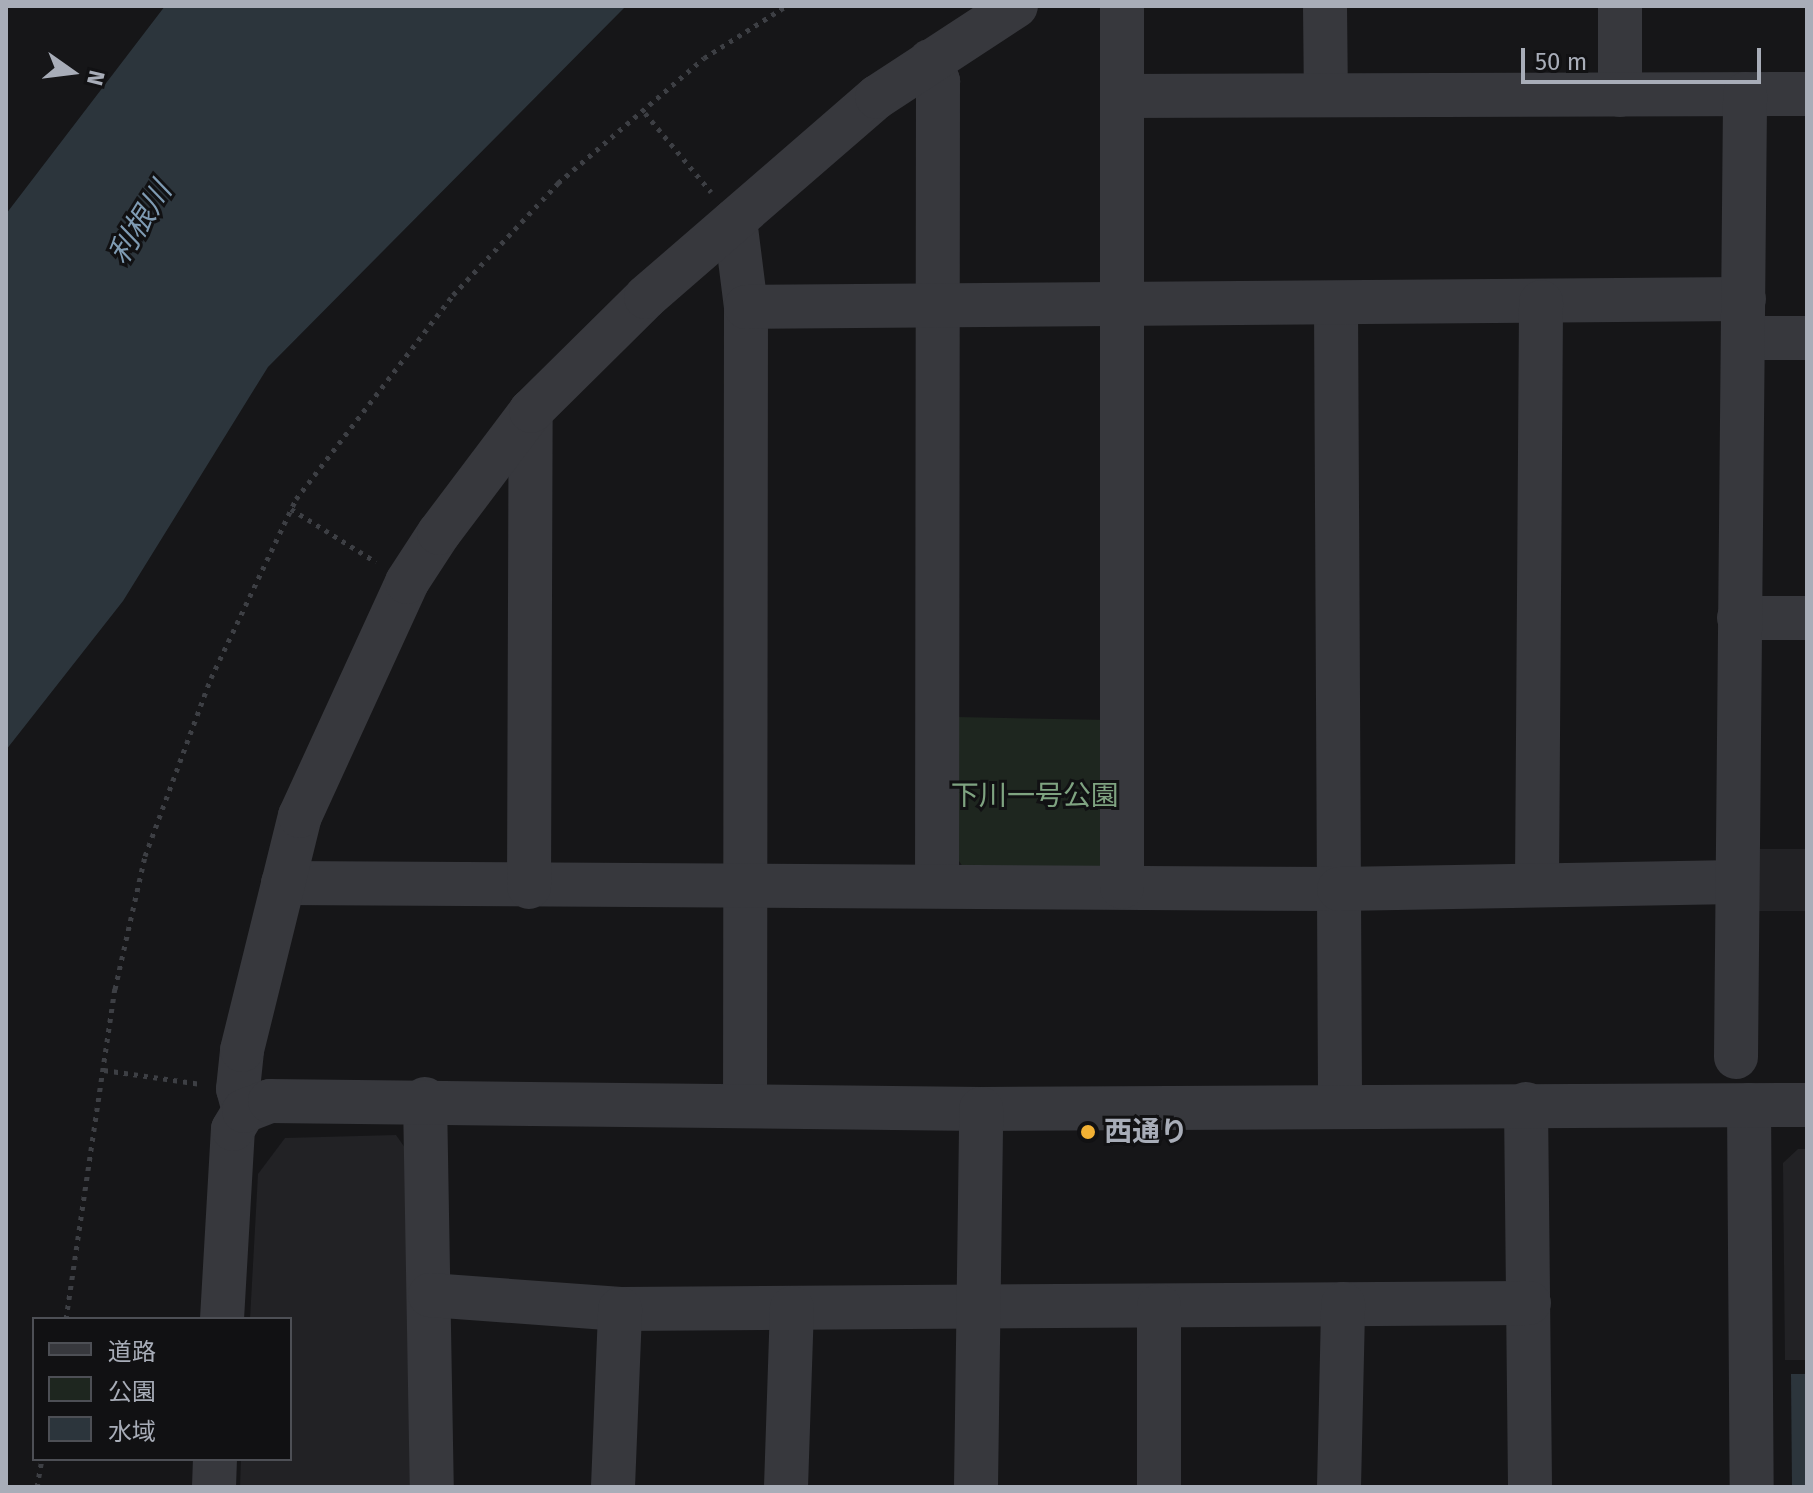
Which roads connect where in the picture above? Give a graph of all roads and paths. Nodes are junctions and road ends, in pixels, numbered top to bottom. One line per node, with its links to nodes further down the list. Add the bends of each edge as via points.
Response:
1 (786, 6): 12 (path, via 704,58)
2 (1016, 6): 6 (street)
3 (1122, 6): 11 (street)
4 (1325, 6): 9 (street)
5 (1620, 6): 10 (street)
6 (930, 61): 13 (street, via 877,97); 14 (street, via 938,81)
7 (1745, 94): 8 (street); 10 (street); 19 (street)
8 (1807, 94)
9 (1326, 95): 10 (street); 11 (street)
10 (1620, 95)
11 (1125, 96): 18 (street)
12 (645, 113): 13 (path); 22 (path, via 558,183 453,295 352,417)
13 (735, 220): 17 (street); 21 (street)
14 (939, 302): 17 (street); 18 (street); 29 (street)
15 (1541, 302): 16 (street); 19 (street); 26 (street)
16 (1336, 304): 18 (street); 33 (street)
17 (746, 307): 30 (street)
18 (1125, 308): 32 (street)
19 (1744, 318): 20 (street); 24 (street)
20 (1807, 338)
21 (531, 411): 23 (street); 31 (street)
22 (291, 509): 23 (path); 35 (path, via 171,774 145,856)
23 (407, 582): 28 (street, via 300,816)
24 (1739, 618): 25 (street); 27 (street)
25 (1807, 618)
26 (1537, 881): 27 (street); 33 (street)
27 (1736, 882): 34 (street)
28 (283, 883): 31 (street); 37 (street)
29 (937, 885): 30 (street); 32 (street)
30 (747, 886): 31 (street); 38 (street)
31 (529, 887)
32 (1122, 887): 33 (street)
33 (1339, 889): 42 (street)
34 (1736, 1057)
35 (103, 1070): 37 (path); 51 (path)
36 (425, 1099): 37 (street); 38 (street); 44 (street)
37 (241, 1100): 52 (street, via 230,1154)
38 (745, 1104): 43 (street)
39 (1526, 1104): 40 (street); 42 (street); 45 (street)
40 (1749, 1105): 41 (street); 64 (street)
41 (1807, 1105)
42 (1340, 1106): 43 (street)
43 (981, 1109): 47 (street)
44 (430, 1295): 50 (street); 57 (street)
45 (1529, 1303): 46 (street); 63 (street)
46 (1343, 1304): 48 (street); 62 (street)
47 (981, 1306): 48 (street); 49 (street); 60 (street)
48 (1159, 1306): 61 (street)
49 (792, 1308): 50 (street); 59 (street)
50 (620, 1309): 58 (street)
51 (66, 1317)
52 (222, 1317)
53 (42, 1461): 55 (path)
54 (215, 1461): 56 (street)
55 (37, 1487)
56 (214, 1487)
57 (432, 1487)
58 (613, 1487)
59 (786, 1487)
60 (976, 1487)
61 (1159, 1487)
62 (1339, 1487)
63 (1530, 1487)
64 (1752, 1487)

